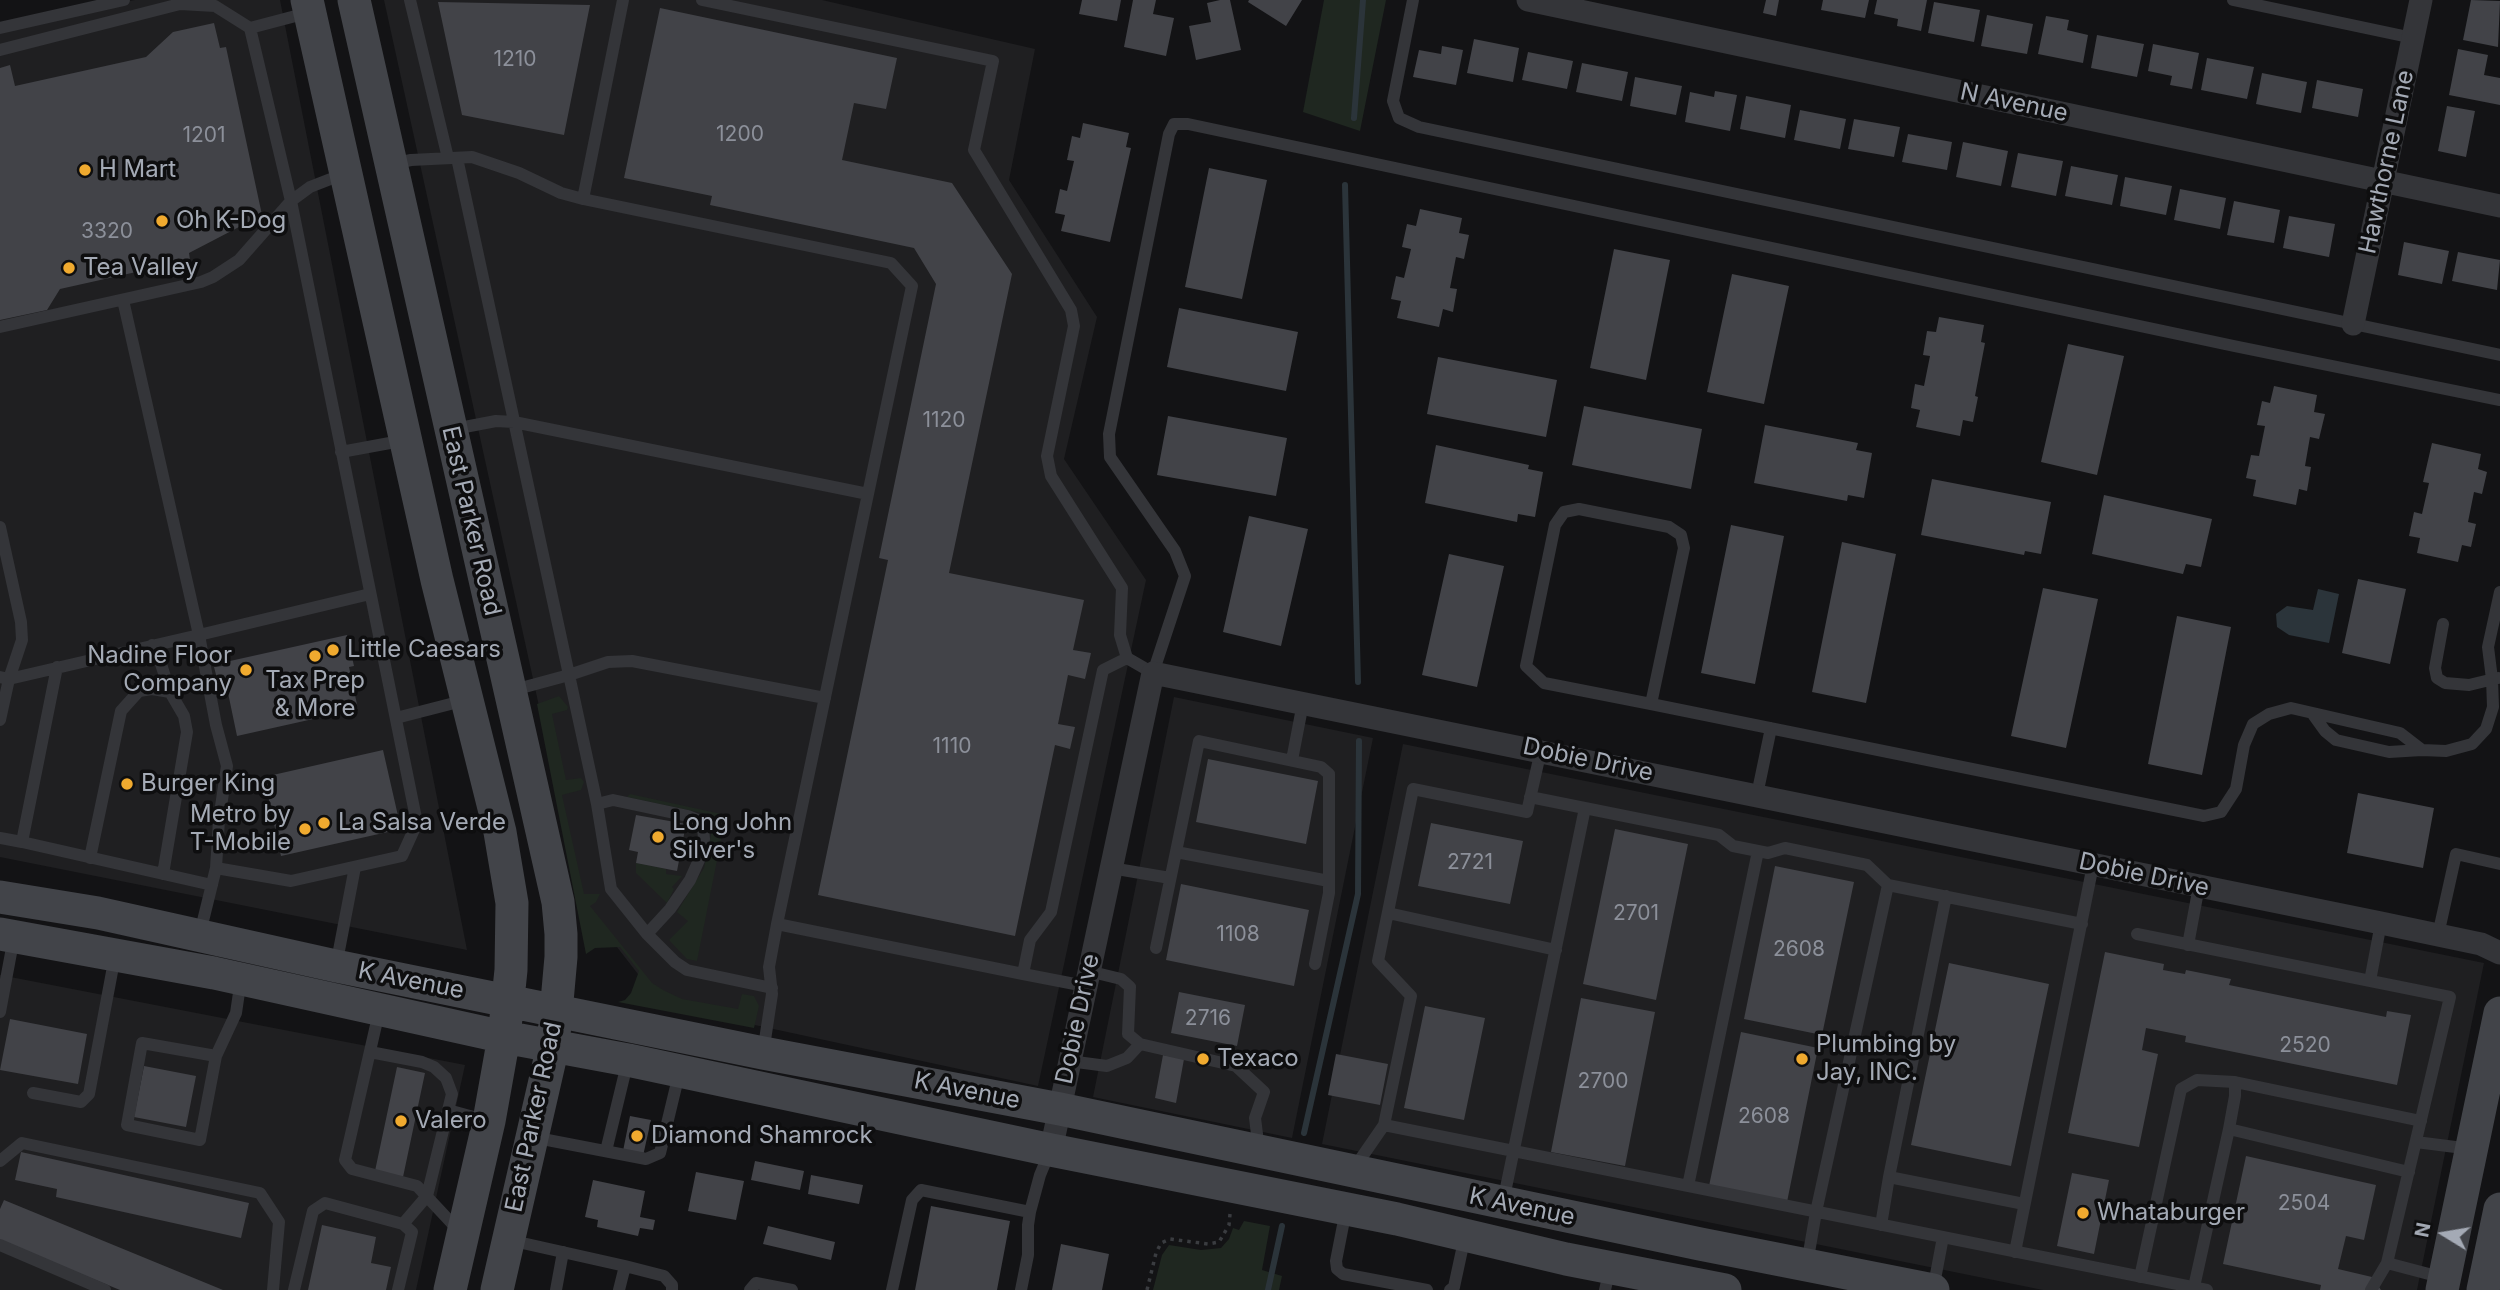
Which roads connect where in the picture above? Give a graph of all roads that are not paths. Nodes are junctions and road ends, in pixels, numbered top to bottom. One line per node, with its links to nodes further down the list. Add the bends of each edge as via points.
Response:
1 (124, 0): 11 (lane)
2 (354, 0): 16 (main road, East Parker Road)
3 (410, 0): 15 (lane)
4 (624, 0): 19 (lane)
5 (702, 0): 39 (lane, via 993,61 974,150 1071,310 1074,326 1047,456 1051,476 1122,588 1120,635)
6 (1413, 0): 23 (lane, via 1393,101 1399,118 1419,127)
7 (1528, 0): 18 (street, N Avenue)
8 (2233, 0): 13 (lane)
9 (2421, 0): 13 (street, Hawthorne Lane)
10 (308, 6): 12 (lane); 17 (main road, East Parker Road)
11 (0, 28)
12 (250, 28): 14 (lane, via 215,6 180,4); 20 (lane)
13 (2413, 38): 18 (street, Hawthorne Lane)
14 (0, 50)
15 (452, 158): 16 (lane); 19 (lane, via 472,157); 27 (lane)
16 (391, 164): 17 (main road); 28 (main road, East Parker Road)
17 (346, 173): 20 (lane, via 310,187); 29 (main road, East Parker Road)
18 (2383, 181): 21 (street, N Avenue); 23 (street, Hawthorne Lane)
19 (583, 199): 31 (lane, via 891,262 912,286)
20 (291, 201): 22 (lane, via 223,272 201,282); 30 (lane)
21 (2500, 206)
22 (123, 299): 24 (lane); 37 (lane)
23 (2353, 324): 25 (lane)
24 (0, 327)
25 (2500, 355)
26 (2500, 400): 41 (lane, via 1174,124 1109,434 1110,457 1175,551 1185,576)
27 (514, 422): 28 (lane); 31 (lane); 42 (lane)
28 (450, 430): 29 (main road); 45 (main road, East Parker Road)
29 (406, 440): 30 (lane); 48 (main road, East Parker Road)
30 (341, 452): 34 (lane)
31 (868, 494): 47 (lane)
32 (0, 527): 43 (lane, via 22,640)
33 (2500, 592): 36 (lane)
34 (370, 594): 37 (lane); 53 (lane)
35 (2443, 624): 44 (lane, via 2437,678 2469,685)
36 (2496, 624): 44 (lane, via 2488,647)
37 (199, 635): 38 (lane); 71 (lane, via 227,766)
38 (152, 645): 40 (lane); 46 (lane)
39 (1127, 658): 41 (lane); 97 (lane, via 1103,670 1051,912 1030,940)
40 (57, 667): 43 (lane); 64 (lane)
41 (1153, 673): 49 (street, Dobie Drive); 72 (street, Dobie Drive)
42 (569, 676): 45 (lane); 47 (lane, via 608,662 632,661); 61 (lane)
43 (5, 678): 54 (lane)
44 (2496, 678): 51 (lane)
45 (509, 691): 48 (main road); 105 (main road, East Parker Road, via 558,902 561,934)
46 (170, 692): 67 (lane, via 139,691 121,711); 73 (lane, via 187,732)
47 (825, 698): 84 (lane)
48 (466, 700): 53 (lane); 102 (main road, East Parker Road, via 509,880 513,939)
49 (1303, 703): 56 (street, Dobie Drive); 58 (lane)
50 (1651, 704): 50 (lane, via 1544,683 1526,666 1555,525 1564,512 1601,513 1669,527 1681,535 1684,548); 55 (lane)
51 (2496, 707): 57 (lane, via 2486,729 2472,744 2446,751)
52 (2312, 713): 55 (lane, via 2291,708 2253,724 2236,789 2221,812 2204,816); 57 (lane, via 2400,733); 57 (lane, via 2336,740 2389,752)
53 (396, 718): 70 (lane, via 417,823 402,856)
54 (0, 720)
55 (1771, 728): 59 (lane)
56 (1541, 750): 59 (street, Dobie Drive); 60 (lane)
57 (2422, 750)
58 (1292, 760): 66 (lane, via 1199,741); 75 (lane, via 1321,767 1329,774)
59 (1757, 795): 69 (street, Dobie Drive)
60 (1530, 797): 62 (lane); 81 (lane, via 1527,812 1413,789)
61 (597, 804): 86 (lane, via 611,889); 86 (lane, via 613,800 688,816 703,828 699,860 690,880)
62 (1585, 808): 65 (lane, via 1719,835 1733,846); 92 (lane)
63 (0, 838): 64 (lane)
64 (22, 842): 67 (lane)
65 (1758, 851): 77 (lane, via 1785,848 1867,865); 135 (lane)
66 (1176, 852): 74 (lane); 75 (lane)
67 (90, 858): 73 (lane)
68 (2500, 864): 88 (lane, via 2456,854)
69 (2093, 865): 78 (street, Dobie Drive); 82 (lane)
70 (355, 867): 71 (lane, via 291,881); 96 (lane)
71 (216, 868): 76 (lane)
72 (1111, 868): 74 (lane); 99 (street, Dobie Drive)
73 (163, 874): 76 (lane)
74 (1170, 878): 91 (lane)
75 (1329, 881): 95 (lane)
76 (212, 885): 85 (lane)
77 (1888, 885): 79 (lane); 142 (lane)
78 (2199, 886): 83 (street, Dobie Drive); 90 (lane)
79 (1946, 896): 82 (lane); 134 (lane)
80 (0, 897): 85 (main road, K Avenue)
81 (1388, 913): 92 (lane); 122 (lane, via 1378,961 1411,996)
82 (2082, 923): 138 (lane)
83 (2381, 923): 88 (street, Dobie Drive); 100 (lane)
84 (777, 924): 97 (lane); 101 (lane, via 769,967)
85 (200, 934): 96 (main road, K Avenue)
86 (647, 934): 101 (lane, via 687,970)
87 (2137, 934): 90 (lane)
88 (2438, 935): 93 (street, Dobie Drive)
89 (7, 936): 94 (main road, K Avenue); 104 (lane)
90 (2188, 945): 100 (lane)
91 (1156, 948)
92 (1556, 950): 130 (lane)
93 (2500, 953)
94 (116, 956): 98 (main road, K Avenue); 117 (lane, via 89,1094 81,1102)
95 (1315, 964)
96 (336, 966): 102 (main road, K Avenue)
97 (1023, 974): 99 (lane)
98 (241, 979): 103 (main road, K Avenue); 112 (lane, via 236,1013)
99 (1086, 979): 108 (lane, via 1121,979 1129,987 1128,1034); 114 (street, Dobie Drive)
100 (2370, 981): 121 (lane, via 2450,997)
101 (772, 988): 111 (lane)
102 (508, 1001): 105 (main road, K Avenue); 107 (main road, East Parker Road)
103 (379, 1009): 107 (main road, K Avenue); 110 (lane)
104 (0, 1012)
105 (556, 1012): 109 (main road, East Parker Road); 111 (main road, K Avenue)
106 (2500, 1013): 126 (main road)
107 (504, 1037): 109 (main road, K Avenue); 120 (main road, East Parker Road)
108 (1140, 1044): 114 (lane, via 1127,1058 1107,1066); 129 (lane, via 1236,1066 1264,1092 1255,1118)
109 (553, 1046): 113 (main road, K Avenue); 124 (main road, East Parker Road)
110 (370, 1052): 119 (lane, via 434,1068 446,1078 452,1094); 136 (lane, via 345,1160 352,1169 417,1186)
111 (763, 1053): 118 (main road, K Avenue)
112 (216, 1056): 112 (lane, via 200,1140 127,1125 142,1043)
113 (628, 1060): 115 (main road, K Avenue); 128 (lane)
114 (1069, 1061): 118 (street, Dobie Drive)
115 (680, 1071): 127 (main road, K Avenue); 128 (lane, via 660,1153 646,1159)
116 (2235, 1082): 121 (lane); 123 (lane); 157 (lane, via 2197,1080 2181,1089)
117 (33, 1094)
118 (1060, 1109): 127 (street, Dobie Drive); 129 (main road, K Avenue)
119 (448, 1110): 120 (lane); 136 (lane)
120 (489, 1121): 146 (main road, East Parker Road)
121 (2421, 1121): 125 (lane)
122 (1384, 1125): 130 (lane); 132 (lane)
123 (2229, 1129): 133 (lane); 161 (lane)
124 (532, 1137): 128 (lane); 149 (main road, East Parker Road)
125 (2416, 1142): 126 (lane); 133 (lane)
126 (2470, 1149): 159 (main road)
127 (1051, 1150): 139 (main road, K Avenue); 141 (lane)
128 (606, 1151)
129 (1259, 1151): 132 (main road, K Avenue)
130 (1514, 1151): 135 (lane); 137 (lane)
131 (0, 1161): 163 (lane, via 22,1143 260,1194 279,1222)
132 (1353, 1171): 137 (main road, K Avenue); 139 (main road)
133 (2409, 1172): 154 (lane)
134 (1889, 1177): 138 (lane); 144 (lane)
135 (1688, 1186): 142 (lane)
136 (427, 1196): 143 (lane); 146 (lane)
137 (1503, 1203): 145 (main road, K Avenue)
138 (2024, 1204): 153 (lane)
139 (1346, 1209): 147 (main road, K Avenue); 175 (lane, via 1337,1269 1343,1274)
140 (2500, 1209): 150 (main road)
141 (1030, 1212): 173 (lane, via 921,1190 912,1200); 174 (lane)
142 (1816, 1212): 144 (lane); 156 (lane)
143 (403, 1224): 164 (lane, via 325,1203 313,1211); 165 (lane, via 412,1232)
144 (1881, 1225): 148 (lane)
145 (1619, 1227): 156 (main road, K Avenue); 158 (main road)
146 (462, 1235): 166 (main road, East Parker Road)
147 (1465, 1235): 158 (main road, K Avenue); 176 (lane)
148 (1943, 1237): 153 (lane); 178 (lane)
149 (508, 1240): 152 (lane); 167 (main road, East Parker Road)
150 (2497, 1242): 180 (main road)
151 (0, 1245): 162 (lane)
152 (563, 1252): 155 (lane); 168 (lane)
153 (2015, 1252): 157 (lane)
154 (2387, 1263): 159 (lane); 179 (lane)
155 (625, 1266): 169 (lane); 170 (lane, via 664,1276)
156 (1807, 1266): 178 (main road, K Avenue)
157 (2140, 1277): 160 (lane)
158 (1608, 1279): 177 (main road, K Avenue)
159 (2443, 1284)
160 (2155, 1285): 161 (lane)
161 (2200, 1289)
162 (105, 1290)
163 (273, 1290)
164 (294, 1290)
165 (398, 1290)
166 (450, 1290)
167 (497, 1290)
168 (556, 1290)
169 (619, 1290)
170 (672, 1290)
171 (750, 1290): 172 (lane, via 757,1283)
172 (792, 1290)
173 (892, 1290)
174 (1021, 1290)
175 (1427, 1290)
176 (1450, 1290)
177 (1725, 1290)
178 (1933, 1290)
179 (2371, 1290)
180 (2483, 1290)

